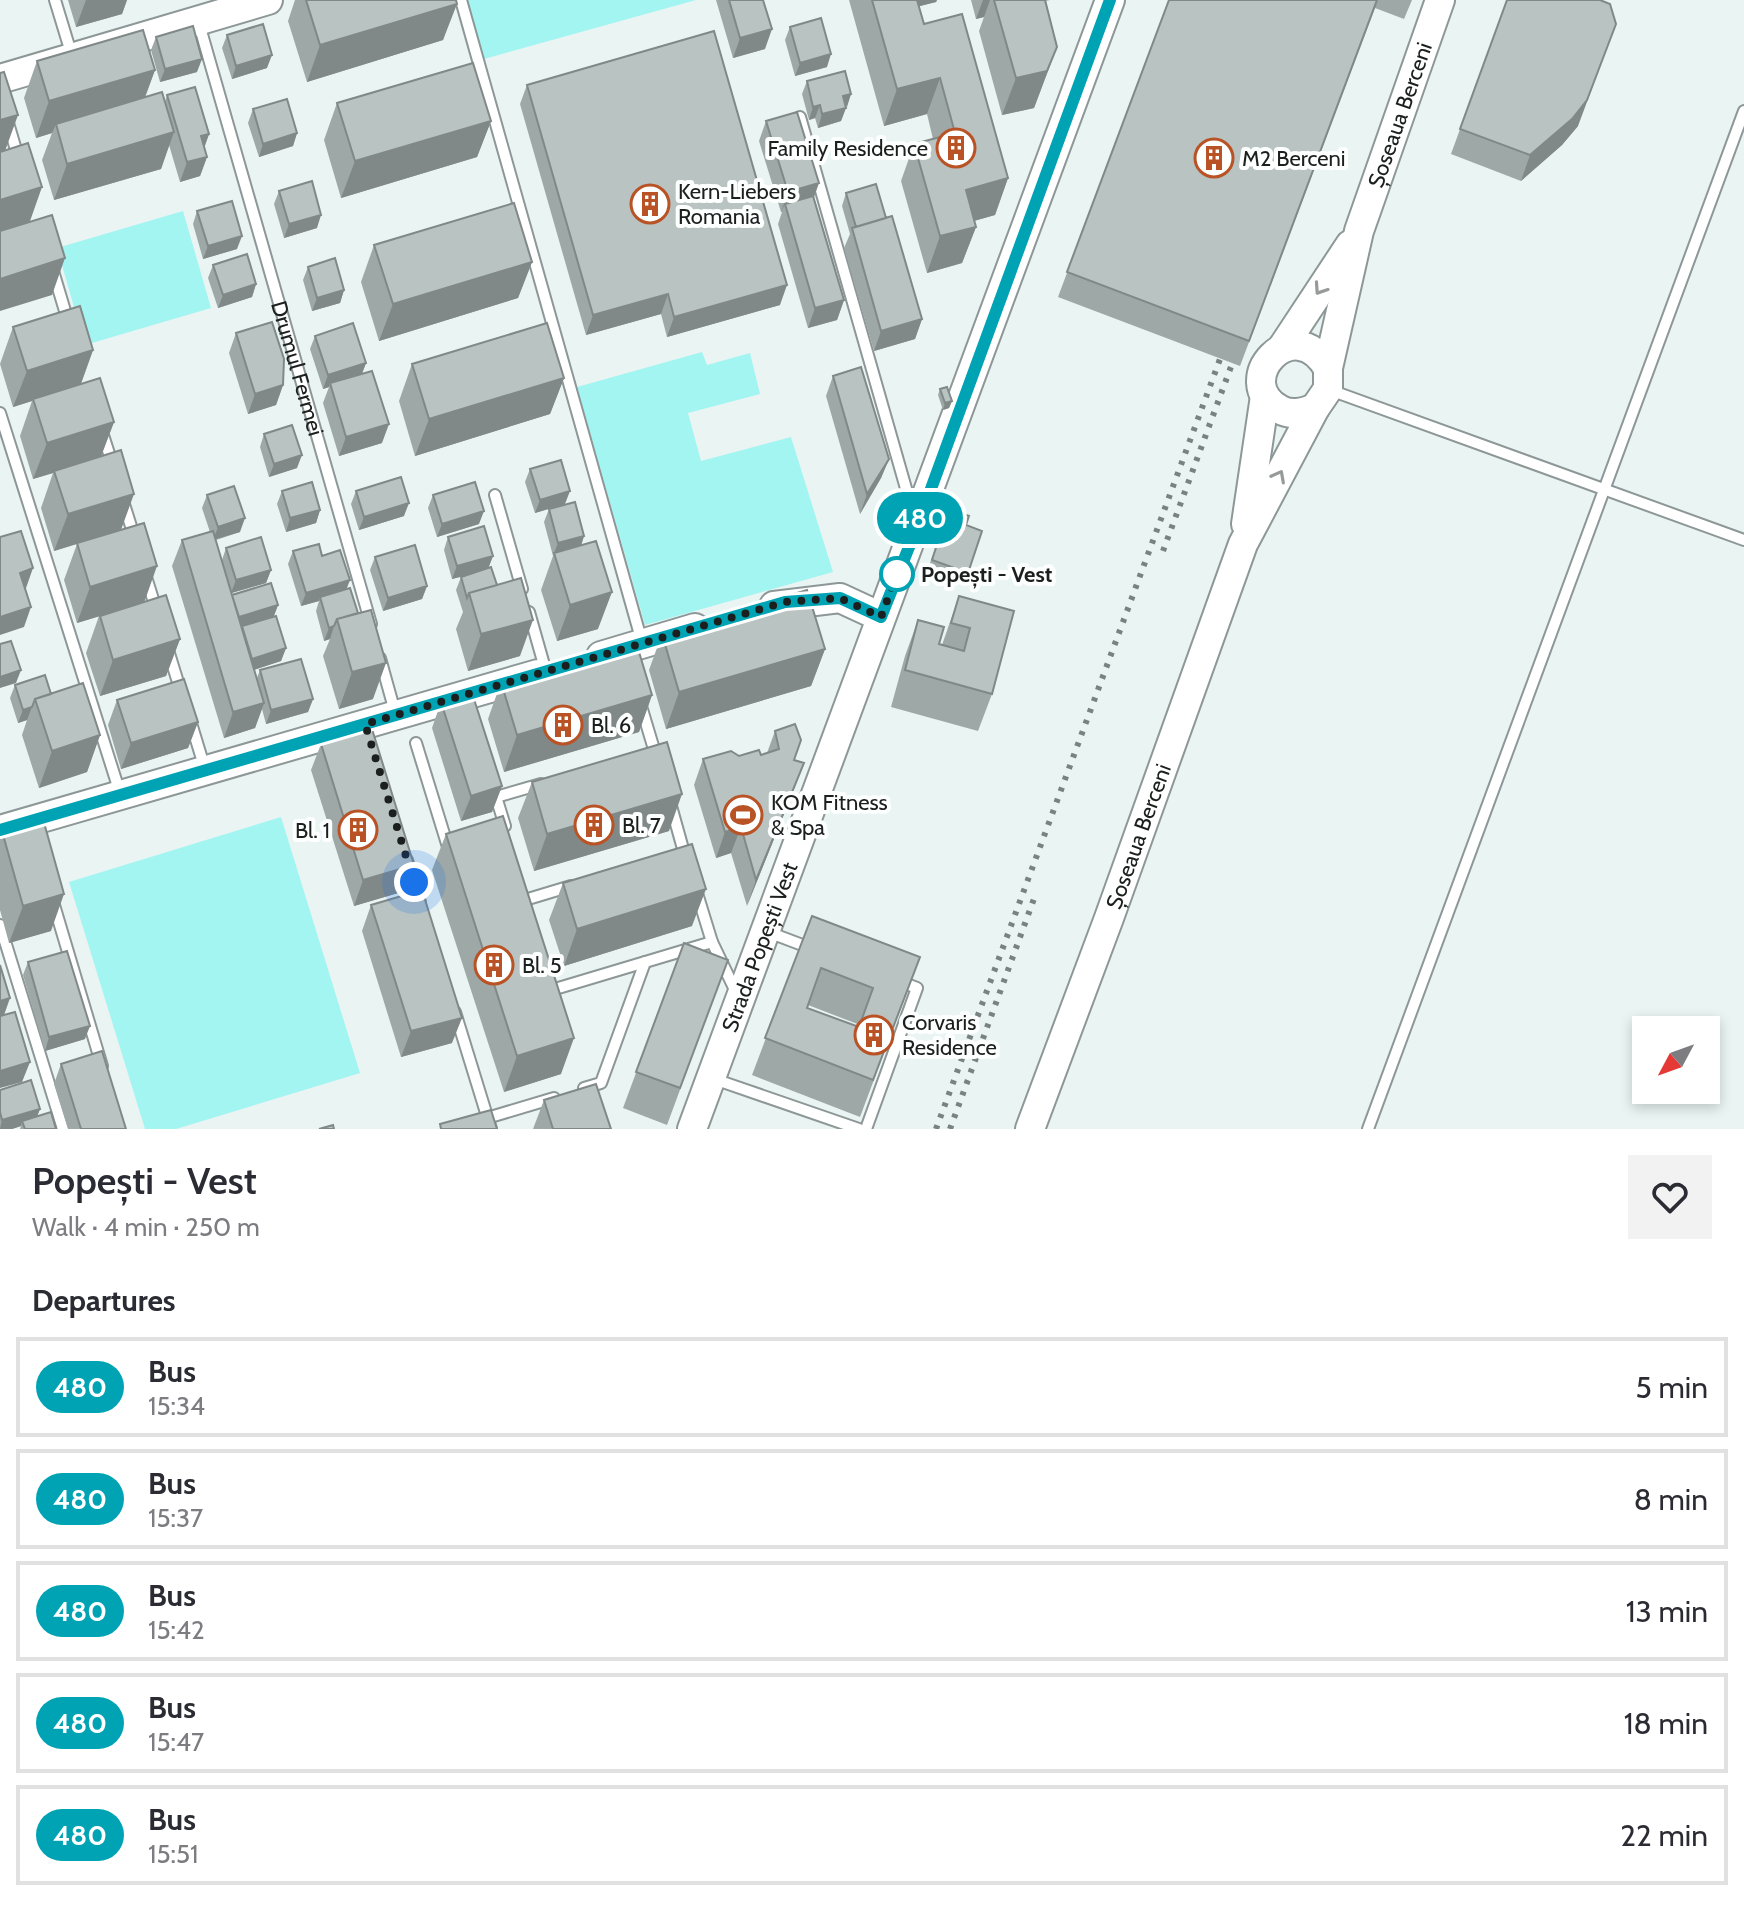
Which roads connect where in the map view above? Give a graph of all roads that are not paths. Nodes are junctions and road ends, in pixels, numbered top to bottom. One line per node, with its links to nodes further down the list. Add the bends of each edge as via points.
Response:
1 (55, 0): 7 (lane)
2 (268, 0): 6 (street)
3 (461, 0): 35 (lane)
4 (1110, 0): 25 (street, Strada Popești Vest)
5 (1440, 0): 13 (street, Șoseaua Berceni)
6 (212, 12): 7 (street); 40 (lane, Drumul Fermei, via 300,371)
7 (73, 58): 8 (street)
8 (0, 79)
9 (0, 96): 12 (lane)
10 (1744, 111): 23 (lane)
11 (800, 117): 25 (lane)
12 (23, 171)
13 (1359, 231): 16 (street, Șoseaua Berceni, one-way to 16); 17 (street, Șoseaua Berceni)
14 (50, 262): 15 (lane)
15 (73, 337)
16 (1282, 348): 17 (street, via 1313,350); 18 (street, Șoseaua Berceni, via 1261,374)
17 (1324, 388): 18 (street, via 1305,413 1282,411); 23 (lane); 27 (street, Șoseaua Berceni, one-way to 17)
18 (1265, 396): 27 (street, Șoseaua Berceni)
19 (0, 413): 49 (lane)
20 (101, 427): 21 (lane)
21 (114, 472)
22 (119, 487): 28 (lane)
23 (1603, 489): 26 (lane); 84 (lane)
24 (495, 495): 36 (lane)
25 (917, 527): 31 (street, Strada Popești Vest)
26 (1744, 540)
27 (1243, 544): 83 (street, Șoseaua Berceni)
28 (137, 547)
29 (142, 562): 32 (lane)
30 (742, 615): 31 (street, via 785,602 840,598)
31 (881, 617): 66 (street, Strada Popești Vest)
32 (160, 622)
33 (714, 623): 35 (street)
34 (164, 637): 38 (lane)
35 (631, 651): 36 (street)
36 (546, 672): 40 (street, via 467,700)
37 (636, 690): 42 (lane)
38 (183, 697)
39 (187, 712): 46 (lane)
40 (396, 715): 46 (street, via 366,728)
41 (416, 743): 53 (lane, via 450,852)
42 (654, 750): 43 (lane); 44 (lane)
43 (640, 755)
44 (658, 765)
45 (488, 770): 50 (lane)
46 (205, 771): 49 (street)
47 (554, 780): 50 (lane)
48 (667, 794): 55 (lane)
49 (120, 795): 51 (street, via 32,828)
50 (496, 797): 52 (lane, via 508,835)
51 (0, 830)
52 (493, 839)
53 (464, 848)
54 (405, 852): 63 (lane)
55 (684, 852): 56 (lane); 57 (lane)
56 (670, 856)
57 (689, 867)
58 (584, 882): 62 (lane)
59 (693, 882): 67 (lane)
60 (524, 886): 62 (lane)
61 (49, 889): 77 (lane)
62 (528, 899): 64 (lane)
63 (423, 912)
64 (532, 914)
65 (0, 925): 79 (lane)
66 (766, 932): 68 (lane); 73 (street, Strada Popești Vest)
67 (712, 942): 69 (lane); 73 (lane)
68 (820, 951)
69 (645, 962): 72 (lane); 78 (lane, via 601,1083)
70 (551, 974): 72 (lane)
71 (889, 978): 82 (lane, via 917,988)
72 (555, 989): 75 (lane)
73 (740, 1000): 76 (street, Strada Popești Vest)
74 (451, 1001): 78 (lane)
75 (560, 1004)
76 (710, 1078): 80 (street, Strada Popești Vest); 81 (lane)
77 (107, 1083)
78 (489, 1124)
79 (63, 1129)
80 (692, 1129)
81 (859, 1129)
82 (866, 1129)
83 (1030, 1129)
84 (1368, 1129)

